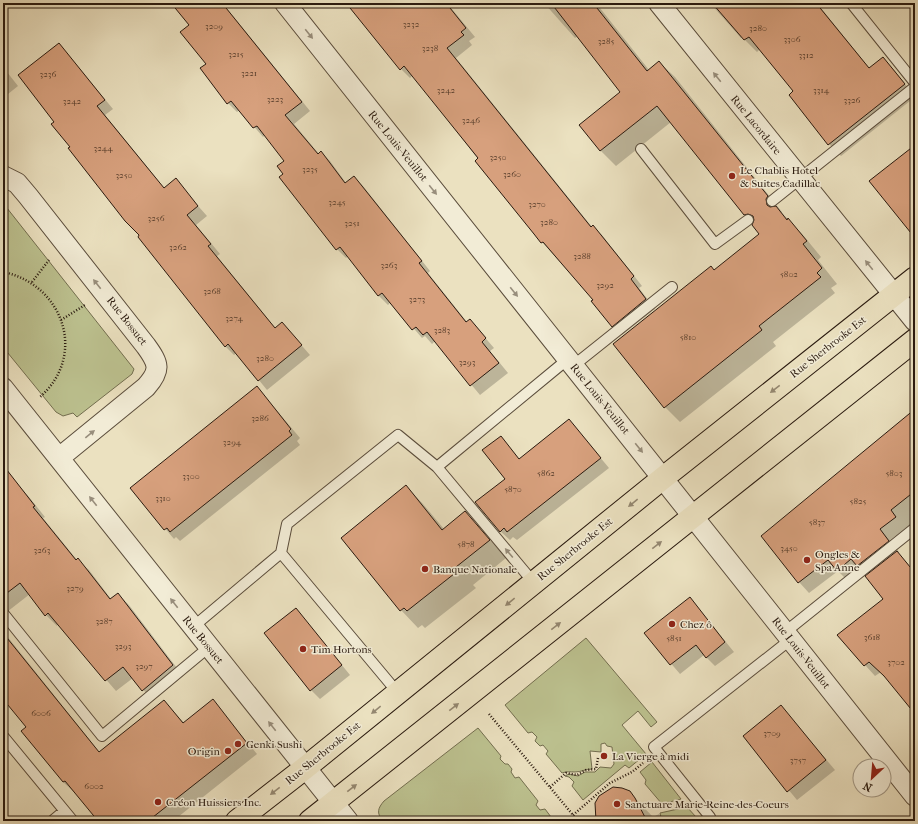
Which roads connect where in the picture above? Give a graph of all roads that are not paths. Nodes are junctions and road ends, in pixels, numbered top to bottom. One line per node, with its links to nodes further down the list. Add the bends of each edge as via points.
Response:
1 (284, 3): 16 (street, Rue Louis-Veuillot, one-way to 16)
2 (658, 3): 8 (street, Rue Lacordaire, one-way to 2)
3 (851, 3): 4 (lane)
4 (915, 83)
5 (915, 87): 8 (lane)
6 (641, 149): 10 (lane, via 715,244)
7 (3, 176): 18 (street, Rue Bossuet, one-way to 7, via 146,387 156,373 157,367 146,346 28,196 17,183)
8 (799, 179): 9 (lane); 13 (street, Rue Lacordaire, one-way to 8)
9 (772, 201)
10 (748, 220)
11 (915, 278): 13 (main road, Rue Sherbrooke Est)
12 (672, 287): 16 (lane)
13 (894, 295): 14 (street, Rue Lacordaire); 20 (main road, Rue Sherbrooke Est, one-way to 20)
14 (915, 321)
15 (915, 340): 21 (main road)
16 (571, 362): 19 (lane); 20 (street, Rue Louis-Veuillot, one-way to 20)
17 (3, 388): 18 (street, Rue Bossuet)
18 (59, 458): 26 (street, Rue Bossuet, one-way to 18)
19 (437, 467): 23 (lane, via 398,435 287,524); 24 (lane, one-way to 19)
20 (663, 478): 21 (street, Rue Louis-Veuillot); 24 (main road, Rue Sherbrooke Est, one-way to 24)
21 (694, 517): 27 (street, Rue Louis-Veuillot); 33 (main road, one-way to 21)
22 (915, 528): 27 (lane)
23 (281, 553): 26 (lane); 29 (lane)
24 (534, 583): 29 (main road, Rue Sherbrooke Est, one-way to 29)
25 (3, 613): 28 (lane, via 102,736)
26 (193, 627): 28 (street, Rue Bossuet)
27 (787, 637): 32 (street, Rue Louis-Veuillot); 40 (lane, via 654,747 710,817)
28 (209, 647): 31 (street, Rue Bossuet, one-way to 28)
29 (398, 693): 31 (main road, Rue Sherbrooke Est, one-way to 31)
30 (3, 736): 34 (lane)
31 (305, 768): 33 (street, Rue Bossuet); 37 (main road, Rue Sherbrooke Est, one-way to 37)
32 (915, 796)
33 (333, 803): 38 (main road); 39 (street, Rue Bossuet)
34 (64, 811): 35 (lane); 36 (lane)
35 (52, 821)
36 (73, 821)
37 (237, 821)
38 (310, 821)
39 (348, 821)
40 (710, 821)

